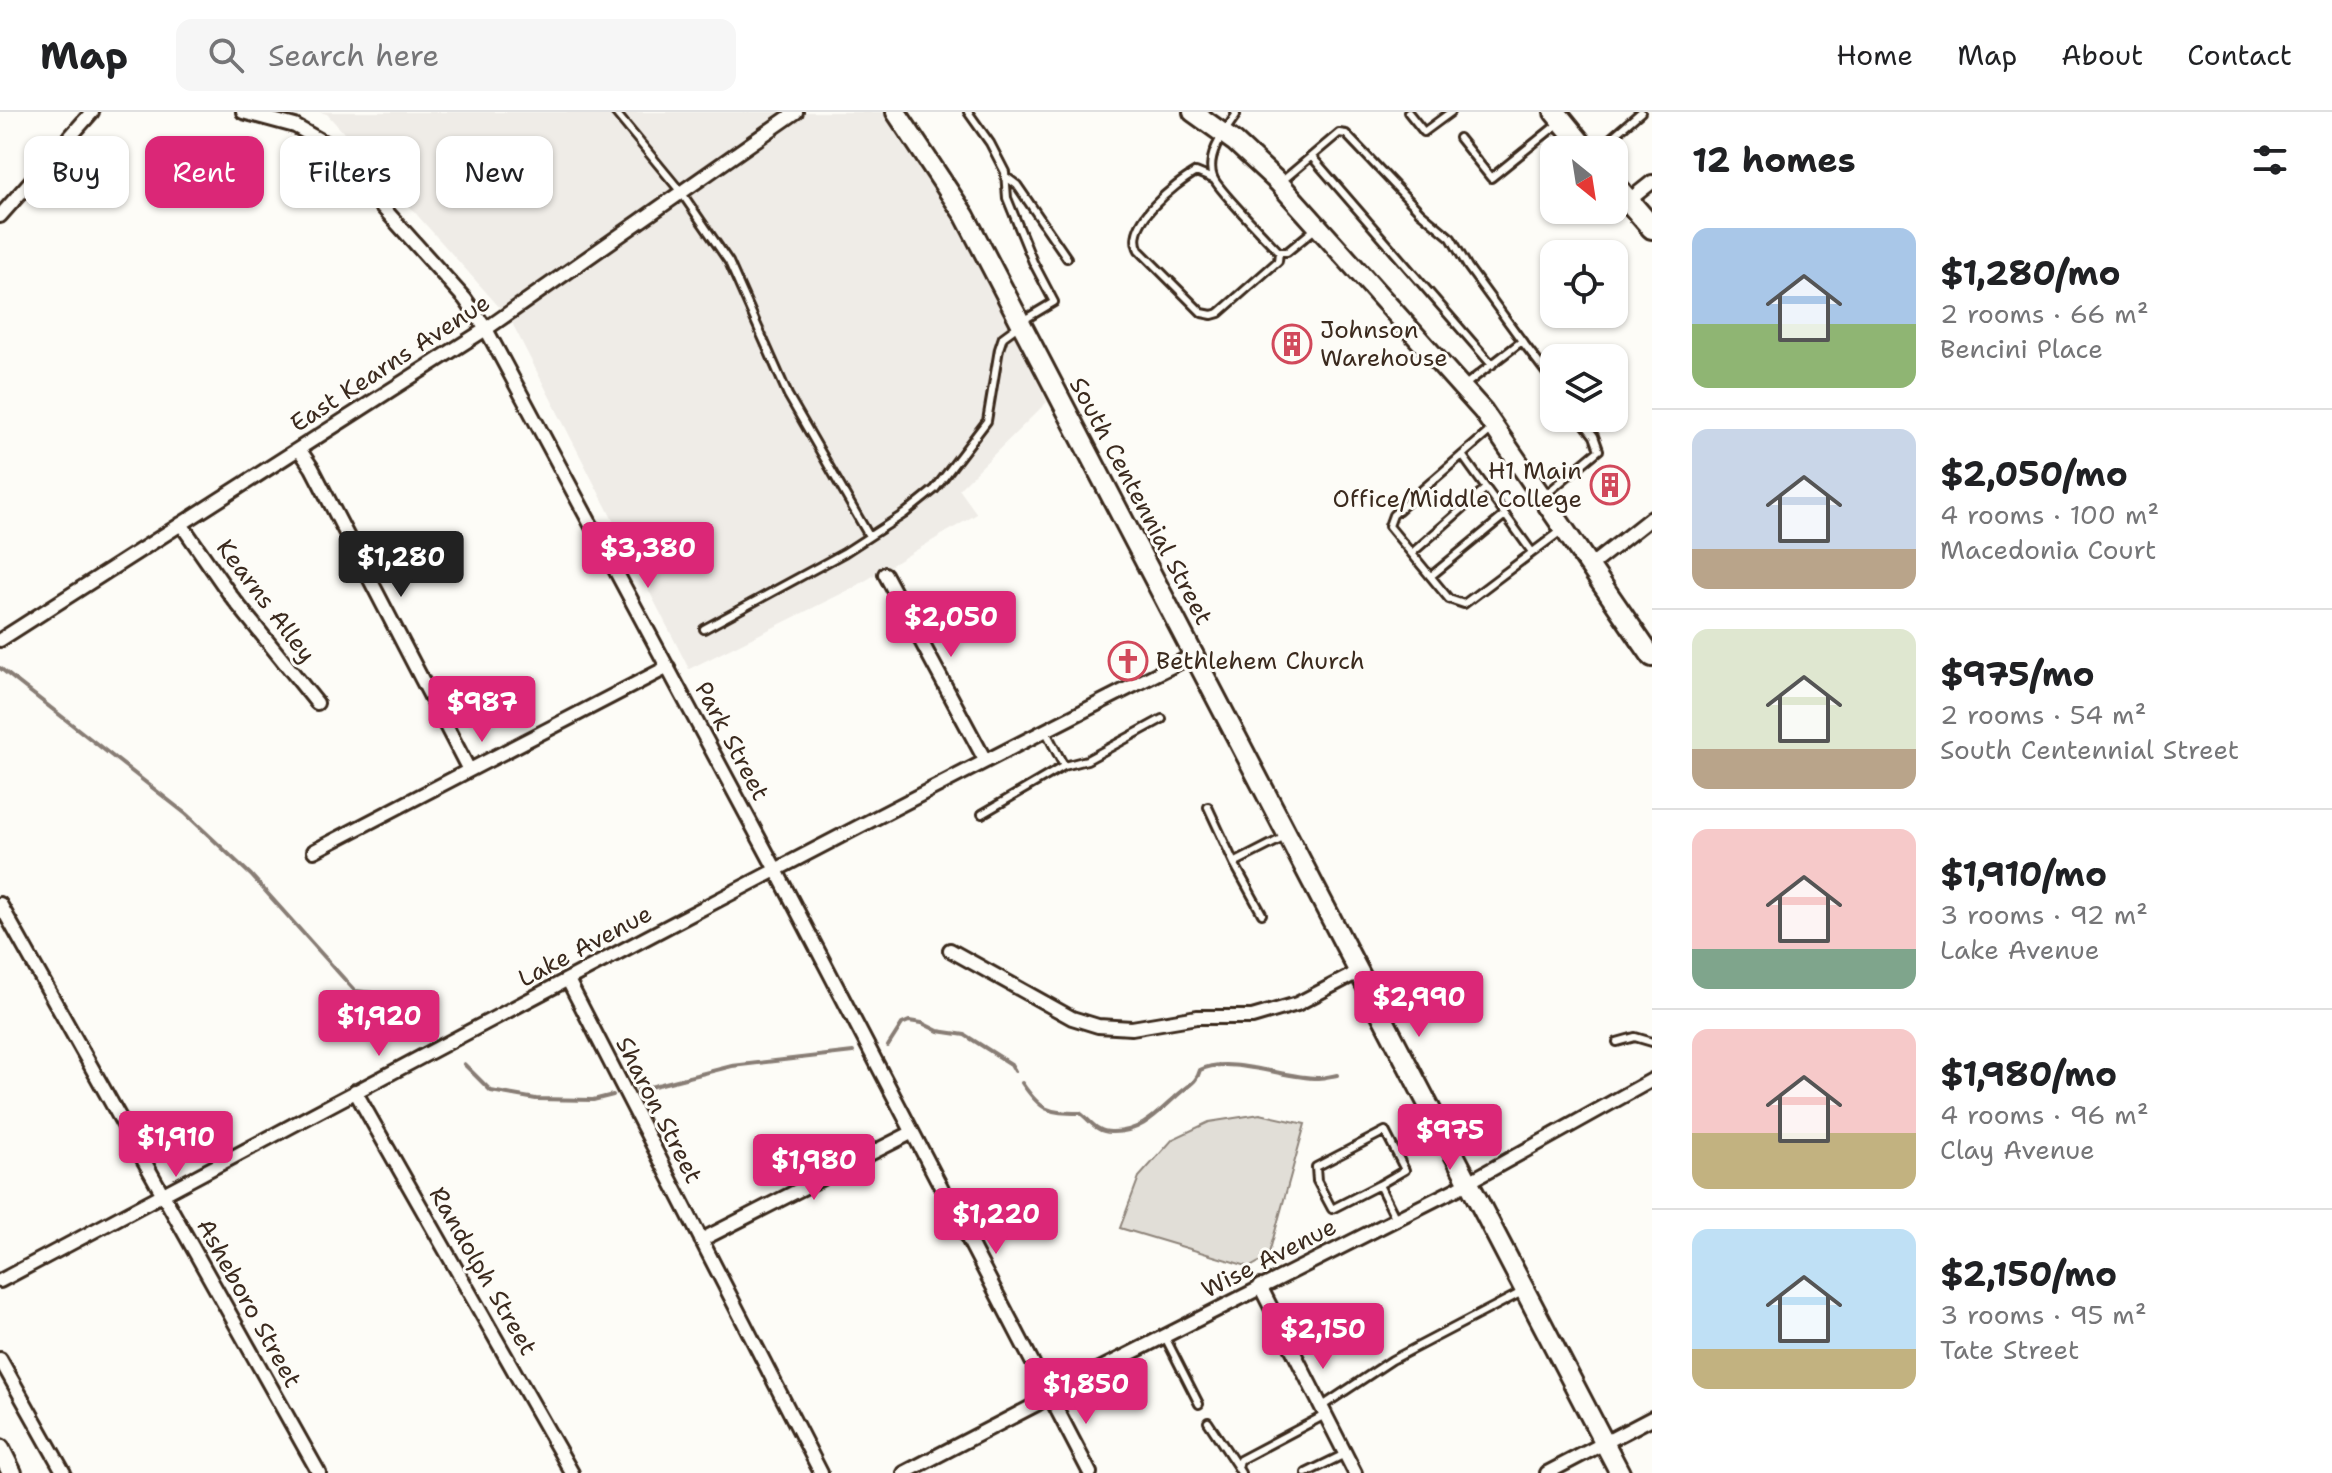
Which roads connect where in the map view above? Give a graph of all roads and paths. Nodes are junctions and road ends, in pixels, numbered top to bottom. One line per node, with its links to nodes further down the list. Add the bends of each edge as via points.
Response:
1 (92, 112): 24 (street)
2 (243, 112): 30 (street, Park Street, via 295,126 325,143)
3 (615, 112): 22 (lane)
4 (796, 112): 22 (street, East Kearns Avenue)
5 (896, 112): 29 (street, South Centennial Street, via 965,216)
6 (968, 112): 18 (lane)
7 (1193, 112): 13 (street)
8 (1235, 112): 13 (lane)
9 (1408, 112): 10 (lane, via 1424,132)
10 (1451, 112)
11 (1641, 112): 15 (lane)
12 (1559, 117): 14 (main road); 16 (lane, via 1491,178)
13 (1223, 133): 19 (lane, via 1211,161); 21 (street)
14 (1575, 136)
15 (1613, 136)
16 (1459, 138)
17 (1312, 157): 21 (lane); 31 (lane, via 1339,133 1346,134 1451,238); 32 (lane)
18 (1005, 176): 28 (lane, via 1017,185); 29 (lane, via 1012,211 1054,302)
19 (1213, 179): 27 (lane); 27 (lane, via 1196,172 1152,208 1136,233 1139,250 1202,313 1212,315 1278,261)
20 (1652, 182): 23 (street)
21 (1279, 183): 25 (street)
22 (681, 192): 30 (street, East Kearns Avenue); 45 (lane, via 729,262 788,395)
23 (1628, 201): 26 (main road)
24 (0, 216)
25 (1318, 226): 27 (lane, via 1287,252); 34 (street)
26 (1652, 228)
27 (1279, 252)
28 (1067, 258)
29 (1021, 323): 45 (lane, via 1003,337 987,421 935,489); 53 (street, South Centennial Street)
30 (486, 329): 37 (street, East Kearns Avenue); 55 (street, Park Street)
31 (1522, 341): 32 (lane); 33 (lane)
32 (1492, 365): 34 (lane)
33 (1540, 365)
34 (1462, 388): 35 (street)
35 (1494, 427): 38 (lane); 40 (street)
36 (1591, 432): 40 (lane, via 1599,450)
37 (299, 449): 43 (street, East Kearns Avenue); 61 (street)
38 (1462, 455): 39 (lane); 47 (lane, via 1393,515 1389,526)
39 (1486, 488): 41 (lane); 47 (lane)
40 (1542, 497): 44 (street)
41 (1505, 515): 46 (lane); 50 (lane)
42 (1652, 517): 48 (street)
43 (181, 524): 52 (street, East Kearns Avenue); 56 (street, Kearns Alley)
44 (1563, 528): 46 (lane); 48 (street)
45 (869, 536): 51 (lane)
46 (1532, 552): 50 (lane, via 1464,604 1449,599)
47 (1412, 553): 50 (lane)
48 (1590, 566): 54 (street)
49 (885, 574): 59 (street)
50 (1431, 576)
51 (704, 629)
52 (0, 640)
53 (1194, 655): 58 (street, Lake Avenue); 64 (street, South Centennial Street)
54 (1652, 657)
55 (668, 667): 61 (street); 67 (street, Park Street)
56 (317, 703)
57 (1162, 719): 60 (lane, via 1087,760)
58 (1045, 730): 59 (street, Lake Avenue); 60 (lane)
59 (985, 760): 67 (street, Lake Avenue)
60 (1064, 766): 63 (lane)
61 (469, 770): 65 (street)
62 (1208, 807): 66 (lane)
63 (982, 814)
64 (1289, 836): 66 (lane); 71 (street, South Centennial Street)
65 (314, 851)
66 (1234, 863): 69 (lane)
67 (776, 870): 72 (street, Lake Avenue); 77 (street, Park Street)
68 (0, 904): 80 (street, Asheboro Street)
69 (1262, 914)
70 (950, 950): 71 (street, via 1072,1018 1132,1028 1197,1017 1252,1017 1297,1004)
71 (1360, 971): 78 (street, South Centennial Street)
72 (568, 980): 76 (street, Lake Avenue); 82 (street, Sharon Street)
73 (1617, 1042): 74 (lane, via 1635,1037)
74 (1652, 1042)
75 (1652, 1080): 78 (street, Wise Avenue)
76 (355, 1091): 80 (street, Lake Avenue); 100 (street, Randolph Street)
77 (911, 1133): 82 (street); 88 (street, Park Street)
78 (1468, 1180): 81 (street, Wise Avenue); 85 (street, South Centennial Street)
79 (1379, 1185): 79 (lane, via 1405,1170 1385,1131 1316,1167 1317,1181 1332,1209); 81 (lane)
80 (164, 1194): 83 (street, Lake Avenue); 99 (street, Asheboro Street)
81 (1396, 1219): 84 (street, Wise Avenue)
82 (701, 1240): 101 (street, Sharon Street)
83 (0, 1281)
84 (1260, 1286): 86 (street, Wise Avenue); 90 (street)
85 (1525, 1290): 90 (lane, via 1392,1360); 93 (street, South Centennial Street)
86 (1164, 1335): 88 (street, Wise Avenue); 89 (lane)
87 (0, 1359): 98 (street)
88 (1050, 1396): 102 (street, Wise Avenue); 103 (street, Park Street)
89 (1199, 1404)
90 (1323, 1411): 95 (street); 96 (lane, via 1240,1460)
91 (1652, 1418): 93 (street)
92 (1208, 1422): 96 (lane)
93 (1605, 1444): 106 (street); 107 (street, South Centennial Street)
94 (0, 1449): 97 (street)
95 (1345, 1454): 104 (lane); 105 (street)
96 (1239, 1470)
97 (12, 1473)
98 (64, 1473)
99 (319, 1473)
100 (572, 1473)
101 (821, 1473)
102 (904, 1473)
103 (1090, 1473)
104 (1306, 1473)
105 (1355, 1473)
106 (1547, 1473)
107 (1620, 1473)

